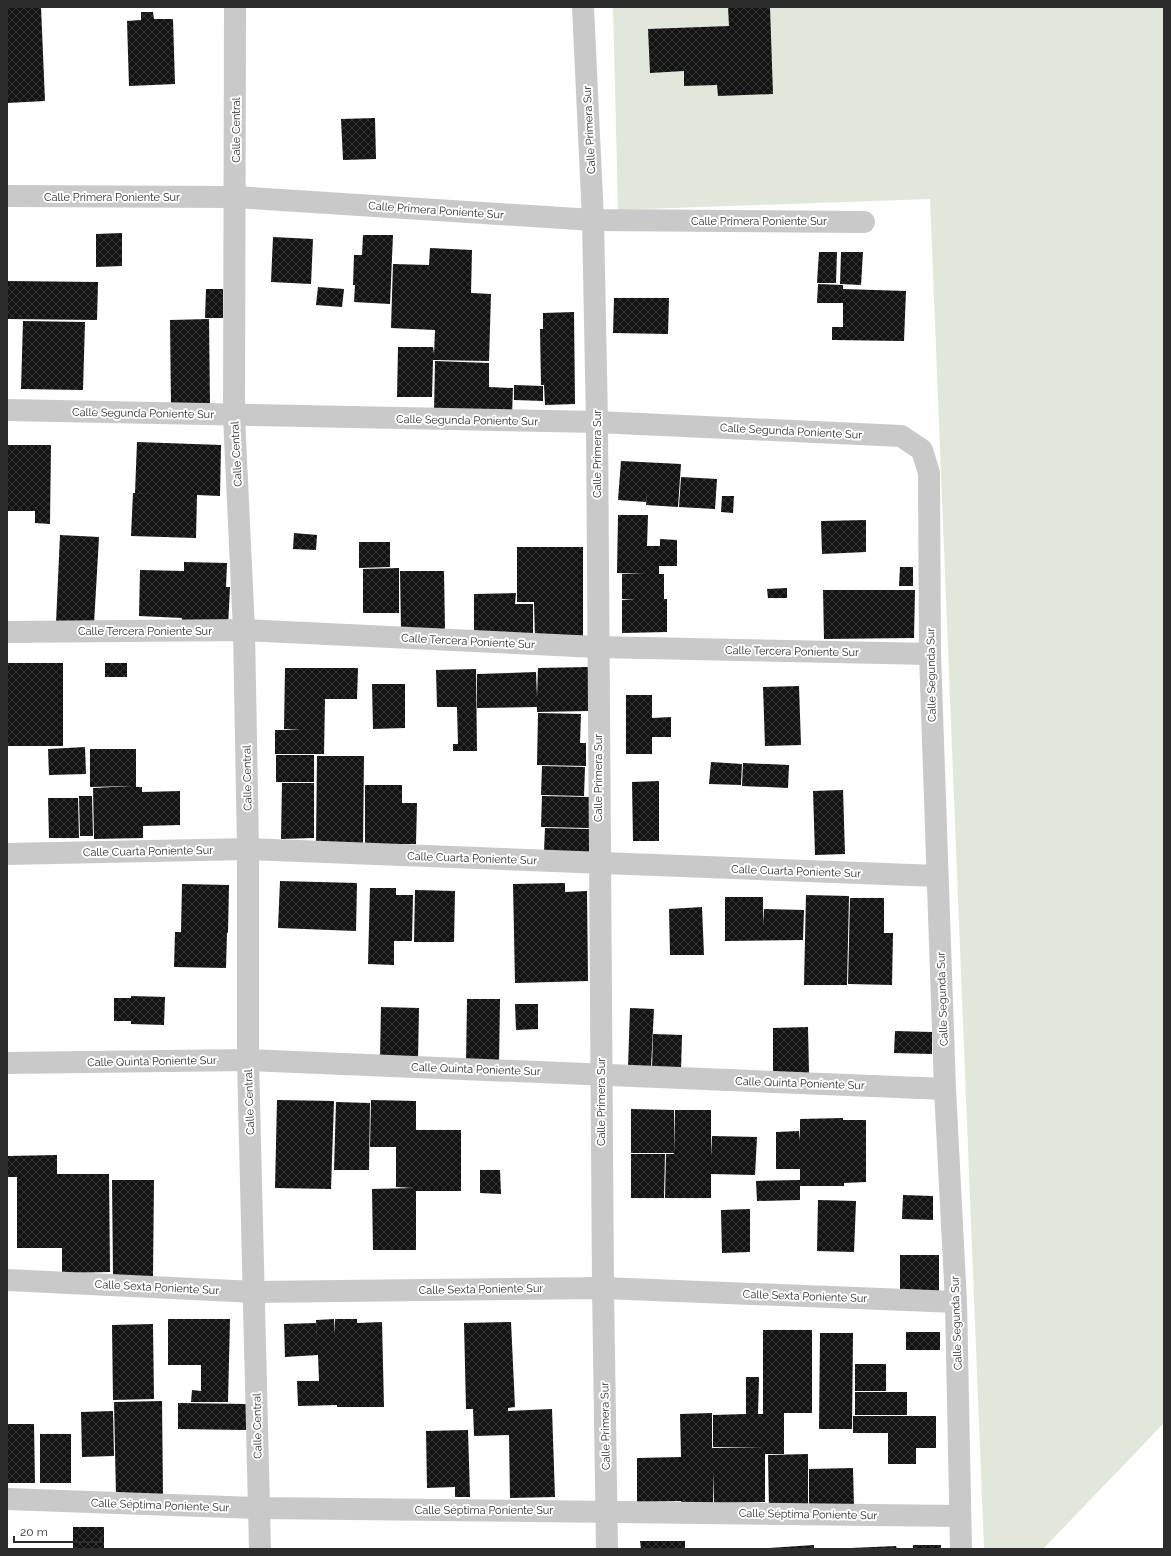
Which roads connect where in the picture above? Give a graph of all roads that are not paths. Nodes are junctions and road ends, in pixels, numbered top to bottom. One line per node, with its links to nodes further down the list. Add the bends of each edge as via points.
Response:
1 (235, 7): 4 (street, Calle Central)
2 (583, 7): 5 (street, Calle Primera Sur)
3 (7, 196): 4 (street, Calle Primera Poniente Sur)
4 (236, 197): 5 (street, Calle Primera Poniente Sur); 8 (street, Calle Central)
5 (593, 220): 6 (street, Calle Primera Poniente Sur); 9 (street, Calle Primera Sur)
6 (864, 222)
7 (7, 410): 8 (street, Calle Segunda Poniente Sur)
8 (234, 416): 9 (street, Calle Segunda Poniente Sur); 11 (street, Calle Central)
9 (597, 422): 10 (street, Calle Segunda Poniente Sur, via 901,436); 13 (street, Calle Primera Sur)
10 (922, 450): 14 (street, Calle Segunda Sur, via 929,473)
11 (244, 630): 12 (street, Calle Tercera Poniente Sur); 13 (street, Calle Tercera Poniente Sur); 15 (street, Calle Central)
12 (7, 632)
13 (597, 647): 14 (street, Calle Tercera Poniente Sur); 17 (street, Calle Primera Sur)
14 (930, 654): 18 (street, Calle Segunda Sur)
15 (248, 849): 16 (street, Calle Cuarta Poniente Sur); 17 (street, Calle Cuarta Poniente Sur); 19 (street, Calle Central)
16 (7, 854)
17 (599, 863): 18 (street, Calle Cuarta Poniente Sur); 21 (street, Calle Primera Sur)
18 (937, 876): 22 (street, Calle Segunda Sur)
19 (248, 1060): 20 (street, Calle Quinta Poniente Sur); 21 (street, Calle Quinta Poniente Sur); 25 (street, Calle Central)
20 (7, 1064)
21 (601, 1074): 22 (street, Calle Quinta Poniente Sur); 24 (street, Calle Primera Sur)
22 (945, 1089): 26 (street, Calle Segunda Sur)
23 (7, 1280): 25 (street, Calle Sexta Poniente Sur)
24 (603, 1288): 25 (street, Calle Sexta Poniente Sur); 26 (street, Calle Sexta Poniente Sur); 29 (street, Calle Primera Sur)
25 (255, 1292): 28 (street, Calle Central)
26 (956, 1302): 30 (street, Calle Segunda Sur)
27 (7, 1500): 28 (street, Calle Séptima Poniente Sur)
28 (258, 1508): 29 (street, Calle Séptima Poniente Sur); 31 (street, Calle Central)
29 (606, 1511): 30 (street, Calle Séptima Poniente Sur); 32 (street, Calle Primera Sur)
30 (960, 1516): 33 (street, Calle Segunda Sur)
31 (260, 1549)
32 (607, 1549)
33 (961, 1549)

